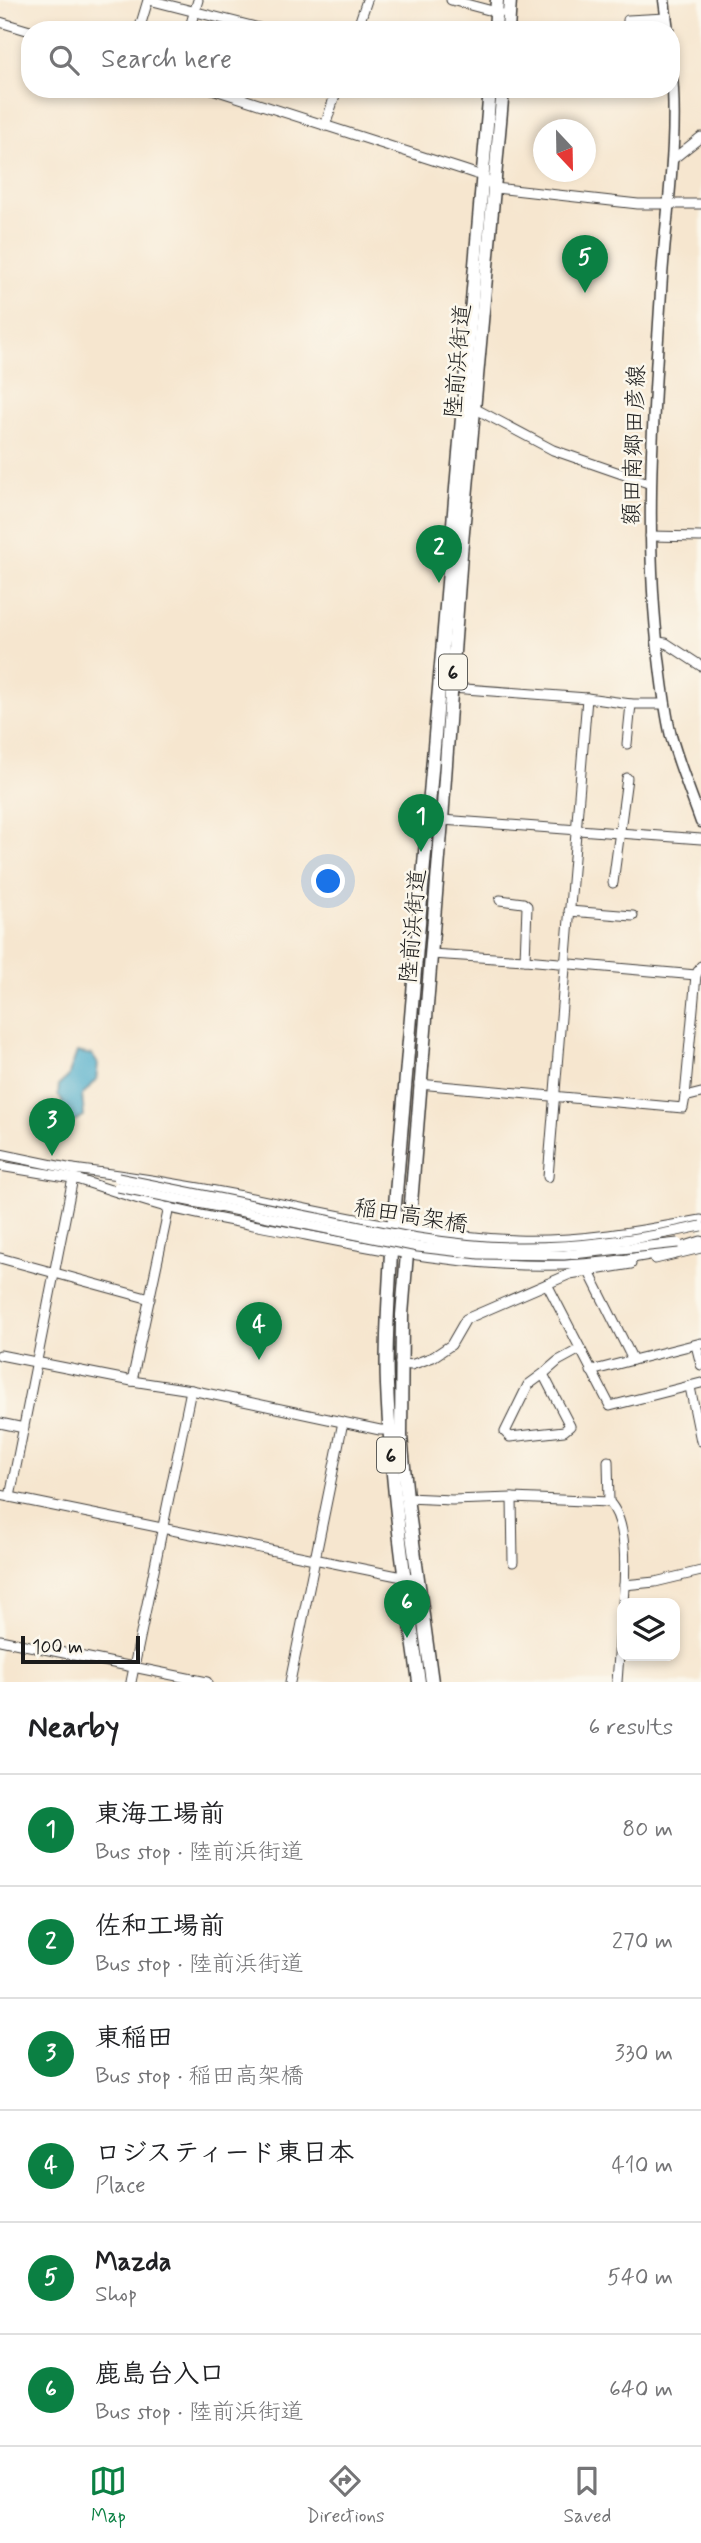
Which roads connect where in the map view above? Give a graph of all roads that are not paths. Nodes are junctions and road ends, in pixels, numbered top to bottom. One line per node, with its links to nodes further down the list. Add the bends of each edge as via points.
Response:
1 (148, 0): 8 (street); 9 (street)
2 (198, 0): 8 (street)
3 (367, 0): 12 (street)
4 (451, 0): 7 (street)
5 (510, 0): 7 (highway)
6 (664, 0): 13 (main road)
7 (501, 9)
8 (194, 12): 10 (street); 11 (street)
9 (142, 21)
10 (192, 21)
11 (230, 21)
12 (360, 21)
13 (667, 21)
14 (0, 22): 15 (street)
15 (21, 28)
16 (239, 98): 21 (street)
17 (334, 98): 21 (street)
18 (489, 98): 24 (highway, 陸前浜街道 / 6)
19 (502, 98): 25 (highway, 陸前浜街道 / 6)
20 (673, 98): 23 (main road, 額田南郷田彦線)
21 (325, 126): 24 (street)
22 (701, 137): 23 (street)
23 (672, 160): 27 (main road, 額田南郷田彦線)
24 (482, 176): 25 (street); 64 (highway, 陸前浜街道 / 6)
25 (495, 188): 27 (street); 28 (highway, 陸前浜街道 / 6)
26 (701, 204): 27 (street)
27 (667, 206): 29 (main road, 額田南郷田彦線)
28 (474, 408): 29 (street, via 553,450); 34 (highway, 陸前浜街道 / 6)
29 (651, 484): 30 (main road, 額田南郷田彦線)
30 (650, 536): 31 (street); 32 (main road, 額田南郷田彦線)
31 (701, 537)
32 (657, 642): 33 (street); 37 (main road, 額田南郷田彦線)
33 (701, 666)
34 (452, 688): 35 (street); 40 (highway, 陸前浜街道 / 6)
35 (587, 698): 36 (street); 42 (street)
36 (631, 704): 37 (street); 38 (street)
37 (665, 704): 41 (main road, 額田南郷田彦線)
38 (627, 744)
39 (627, 778): 43 (street)
40 (442, 820): 42 (street); 49 (highway, 陸前浜街道 / 6)
41 (701, 822)
42 (575, 831): 43 (street); 47 (street)
43 (620, 835): 44 (street); 45 (street)
44 (701, 839)
45 (613, 883)
46 (500, 900): 50 (street, via 527,906)
47 (569, 911): 48 (street); 51 (street)
48 (633, 916)
49 (431, 954): 50 (street); 53 (highway, 陸前浜街道 / 6)
50 (525, 960): 51 (street)
51 (565, 964): 52 (street); 55 (street)
52 (700, 969): 56 (street)
53 (419, 1084): 55 (street); 66 (highway, 陸前浜街道 / 6)
54 (701, 1093): 56 (street)
55 (554, 1096): 56 (street, via 683,1108); 60 (street)
56 (685, 1097)
57 (0, 1154): 59 (street)
58 (0, 1166): 59 (street)
59 (74, 1174): 61 (street); 62 (street); 64 (street, via 148,1178); 72 (street)
60 (548, 1177)
61 (118, 1182): 65 (street, 稲田高架橋, bridge, via 419,1239 510,1247 653,1237); 67 (street, 稲田高架橋, bridge, via 418,1247 479,1254 564,1255)
62 (169, 1208): 69 (street); 75 (street)
63 (701, 1220): 66 (street, via 560,1239 516,1240)
64 (392, 1226): 66 (street); 69 (highway, 陸前浜街道 / 6)
65 (701, 1226)
66 (408, 1228): 70 (highway, 陸前浜街道 / 6)
67 (701, 1240): 70 (street, via 630,1258 568,1264 519,1266)
68 (701, 1248): 73 (street)
69 (390, 1252): 70 (street); 92 (highway, 陸前浜街道 / 6, via 387,1382)
70 (405, 1254): 81 (highway, 陸前浜街道 / 6)
71 (0, 1258): 72 (street)
72 (55, 1272): 75 (street); 80 (street)
73 (589, 1272): 74 (street); 79 (street)
74 (547, 1284): 77 (street); 81 (street, via 466,1319 451,1345 433,1357 411,1365)
75 (150, 1299): 85 (street)
76 (698, 1344): 79 (street); 82 (street)
77 (580, 1349): 83 (street); 84 (street)
78 (0, 1355): 80 (street)
79 (633, 1360): 83 (street)
80 (38, 1362): 85 (street); 91 (street)
81 (400, 1363): 92 (highway, 陸前浜街道 / 6)
82 (701, 1366)
83 (591, 1371): 88 (street, via 610,1406)
84 (543, 1374): 84 (street, via 528,1385 505,1432 510,1437 564,1431 570,1426)
85 (132, 1381): 87 (street)
86 (701, 1383): 88 (street)
87 (191, 1390): 89 (street); 99 (street)
88 (694, 1390): 93 (street)
89 (343, 1422): 92 (street); 100 (street)
90 (0, 1423): 91 (street)
91 (24, 1428): 95 (street)
92 (395, 1430): 96 (highway, 陸前浜街道 / 6); 103 (highway, 陸前浜街道 / 6)
93 (701, 1441)
94 (608, 1461): 98 (street)
95 (5, 1496): 99 (street)
96 (407, 1498): 97 (street); 103 (highway, 陸前浜街道 / 6)
97 (512, 1498): 98 (street); 101 (street)
98 (609, 1502): 104 (street, via 617,1511)
99 (163, 1528): 100 (street); 108 (street)
100 (315, 1560): 103 (street); 111 (street)
101 (513, 1562)
102 (701, 1571): 104 (street)
103 (411, 1579): 112 (highway, 陸前浜街道 / 6); 113 (highway, 陸前浜街道 / 6)
104 (625, 1585): 105 (street)
105 (624, 1598)
106 (0, 1640): 108 (street)
107 (619, 1661): 114 (street)
108 (134, 1667): 109 (street); 110 (street)
109 (131, 1682)
110 (207, 1682)
111 (290, 1682)
112 (419, 1682)
113 (432, 1682)
114 (617, 1682)

